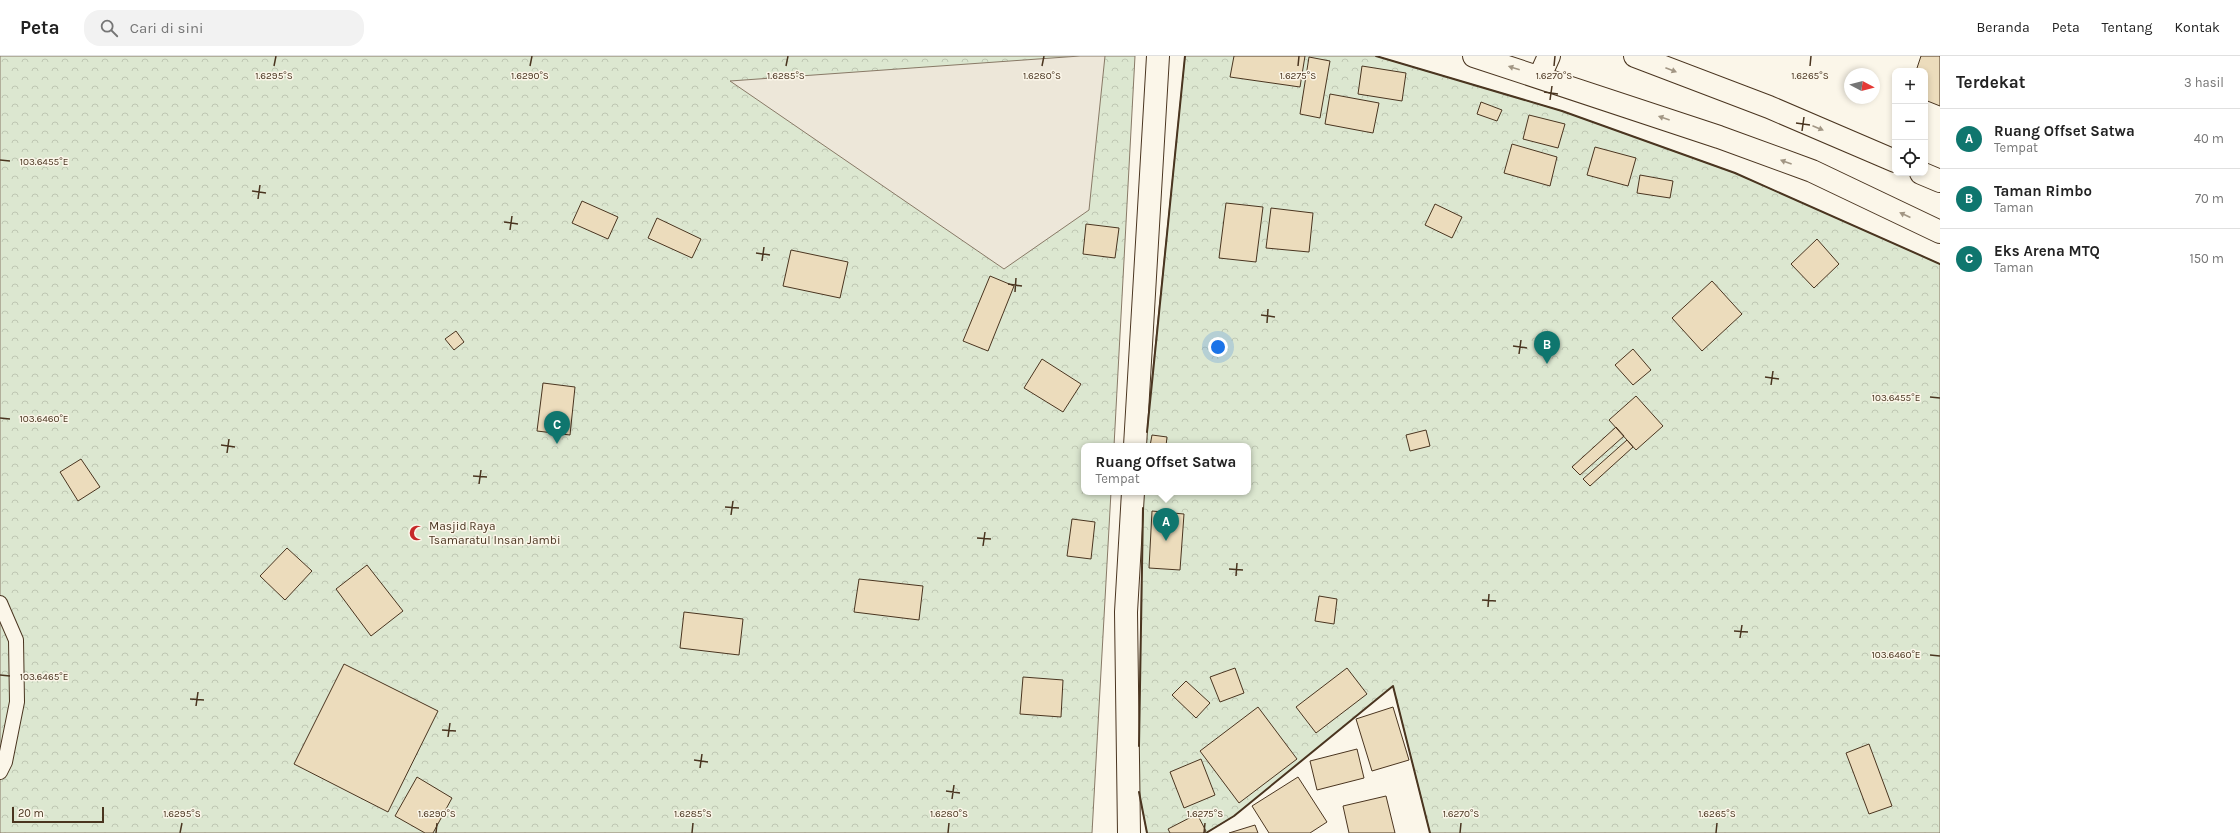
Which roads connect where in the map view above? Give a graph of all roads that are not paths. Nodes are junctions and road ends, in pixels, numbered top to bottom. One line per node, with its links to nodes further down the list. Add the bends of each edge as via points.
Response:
1 (1158, 56): 10 (main road)
2 (1474, 56): 5 (main road, one-way to 2)
3 (1549, 56): 5 (main road)
4 (1635, 56): 6 (main road, one-way to 6, via 1769,107)
5 (1540, 76): 9 (main road, one-way to 5, via 1812,171)
6 (1892, 161)
7 (1928, 176): 8 (main road)
8 (1940, 181)
9 (1940, 232)
10 (1135, 443)
11 (1133, 495): 14 (main road, via 1126,612)
12 (0, 603): 13 (lane, via 16,640 17,702 5,762)
13 (0, 772)
14 (1129, 833)

